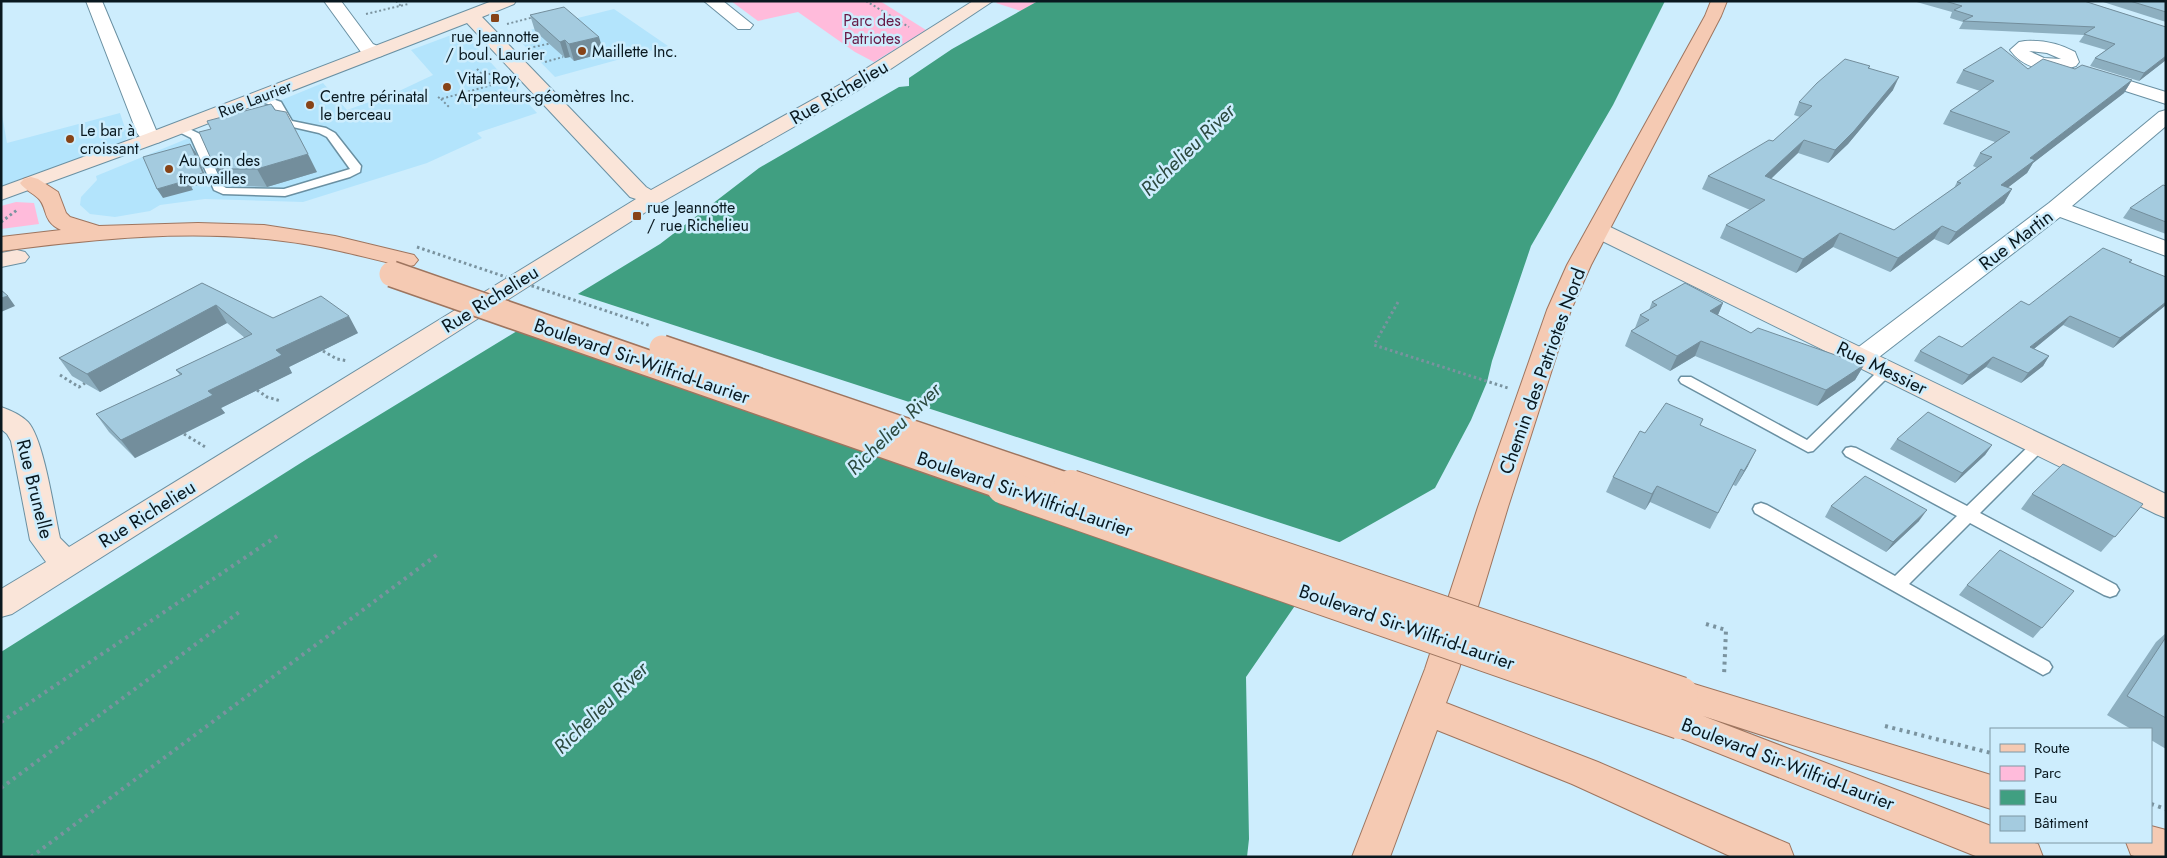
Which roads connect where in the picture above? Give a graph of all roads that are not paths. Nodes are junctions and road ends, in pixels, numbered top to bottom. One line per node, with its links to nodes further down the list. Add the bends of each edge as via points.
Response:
1 (94, 1): 15 (street, via 147,133)
2 (332, 1): 9 (street, via 367,48)
3 (508, 1): 7 (street, Rue Laurier)
4 (712, 1): 8 (street)
5 (985, 1): 18 (street, Rue Richelieu, via 855,84)
6 (1719, 1): 20 (main road, Chemin des Patriotes Nord)
7 (468, 17): 9 (street, Rue Laurier); 18 (street, via 476,20 638,192)
8 (744, 25)
9 (376, 52): 11 (street, Rue Laurier)
10 (2067, 64): 12 (street, via 2081,72)
11 (259, 97): 14 (street, Rue Laurier); 14 (lane, via 276,104 288,123 331,135 356,170 285,194 223,191 218,188 196,136)
12 (2166, 98)
13 (2166, 116): 19 (street, Rue Martin)
14 (179, 128): 15 (street, Rue Laurier)
15 (153, 138): 16 (street, Rue Laurier)
16 (31, 183): 17 (street, Rue Laurier); 21 (main road, via 50,197 55,216 61,222)
17 (1, 194)
18 (652, 198): 34 (street, Rue Richelieu)
19 (2057, 208): 22 (street); 25 (street, Rue Martin)
20 (1598, 230): 25 (street, Rue Messier); 40 (main road, Chemin des Patriotes Nord, via 1560,310 1530,394)
21 (104, 232): 23 (main road, Boulevard Sir-Wilfrid-Laurier); 24 (main road, Boulevard Sir-Wilfrid-Laurier, via 202,229 264,232 360,248)
22 (2166, 249)
23 (5, 255): 24 (main road, Boulevard Sir-Wilfrid-Laurier, via 133,247 244,248)
24 (399, 267): 39 (main road, Boulevard Sir-Wilfrid-Laurier, bridge)
25 (1861, 358): 26 (street, Rue Messier)
26 (1889, 371): 27 (lane, via 1808,447); 29 (street, Rue Messier)
27 (1686, 380)
28 (1, 416): 34 (street, Rue Brunelle, via 13,423 25,441 45,540)
29 (2039, 445): 31 (street, Rue Messier); 33 (lane)
30 (1851, 452): 33 (lane)
31 (2166, 507)
32 (1761, 509): 35 (lane)
33 (1968, 515): 35 (lane); 36 (lane)
34 (68, 563): 37 (street, Rue Richelieu)
35 (1897, 585): 38 (lane)
36 (2110, 590)
37 (1, 605)
38 (2043, 666)
39 (1681, 708): 41 (main road, Boulevard Sir-Wilfrid-Laurier); 42 (main road, Boulevard Sir-Wilfrid-Laurier)
40 (1427, 711): 46 (main road, Chemin des Patriotes Nord); 47 (main road, via 1585,773)
41 (1990, 792)
42 (1990, 842)
43 (1992, 843): 48 (main road, Boulevard Sir-Wilfrid-Laurier)
44 (2149, 843): 45 (main road)
45 (2166, 848)
46 (1371, 857)
47 (1775, 857)
48 (2024, 857)

